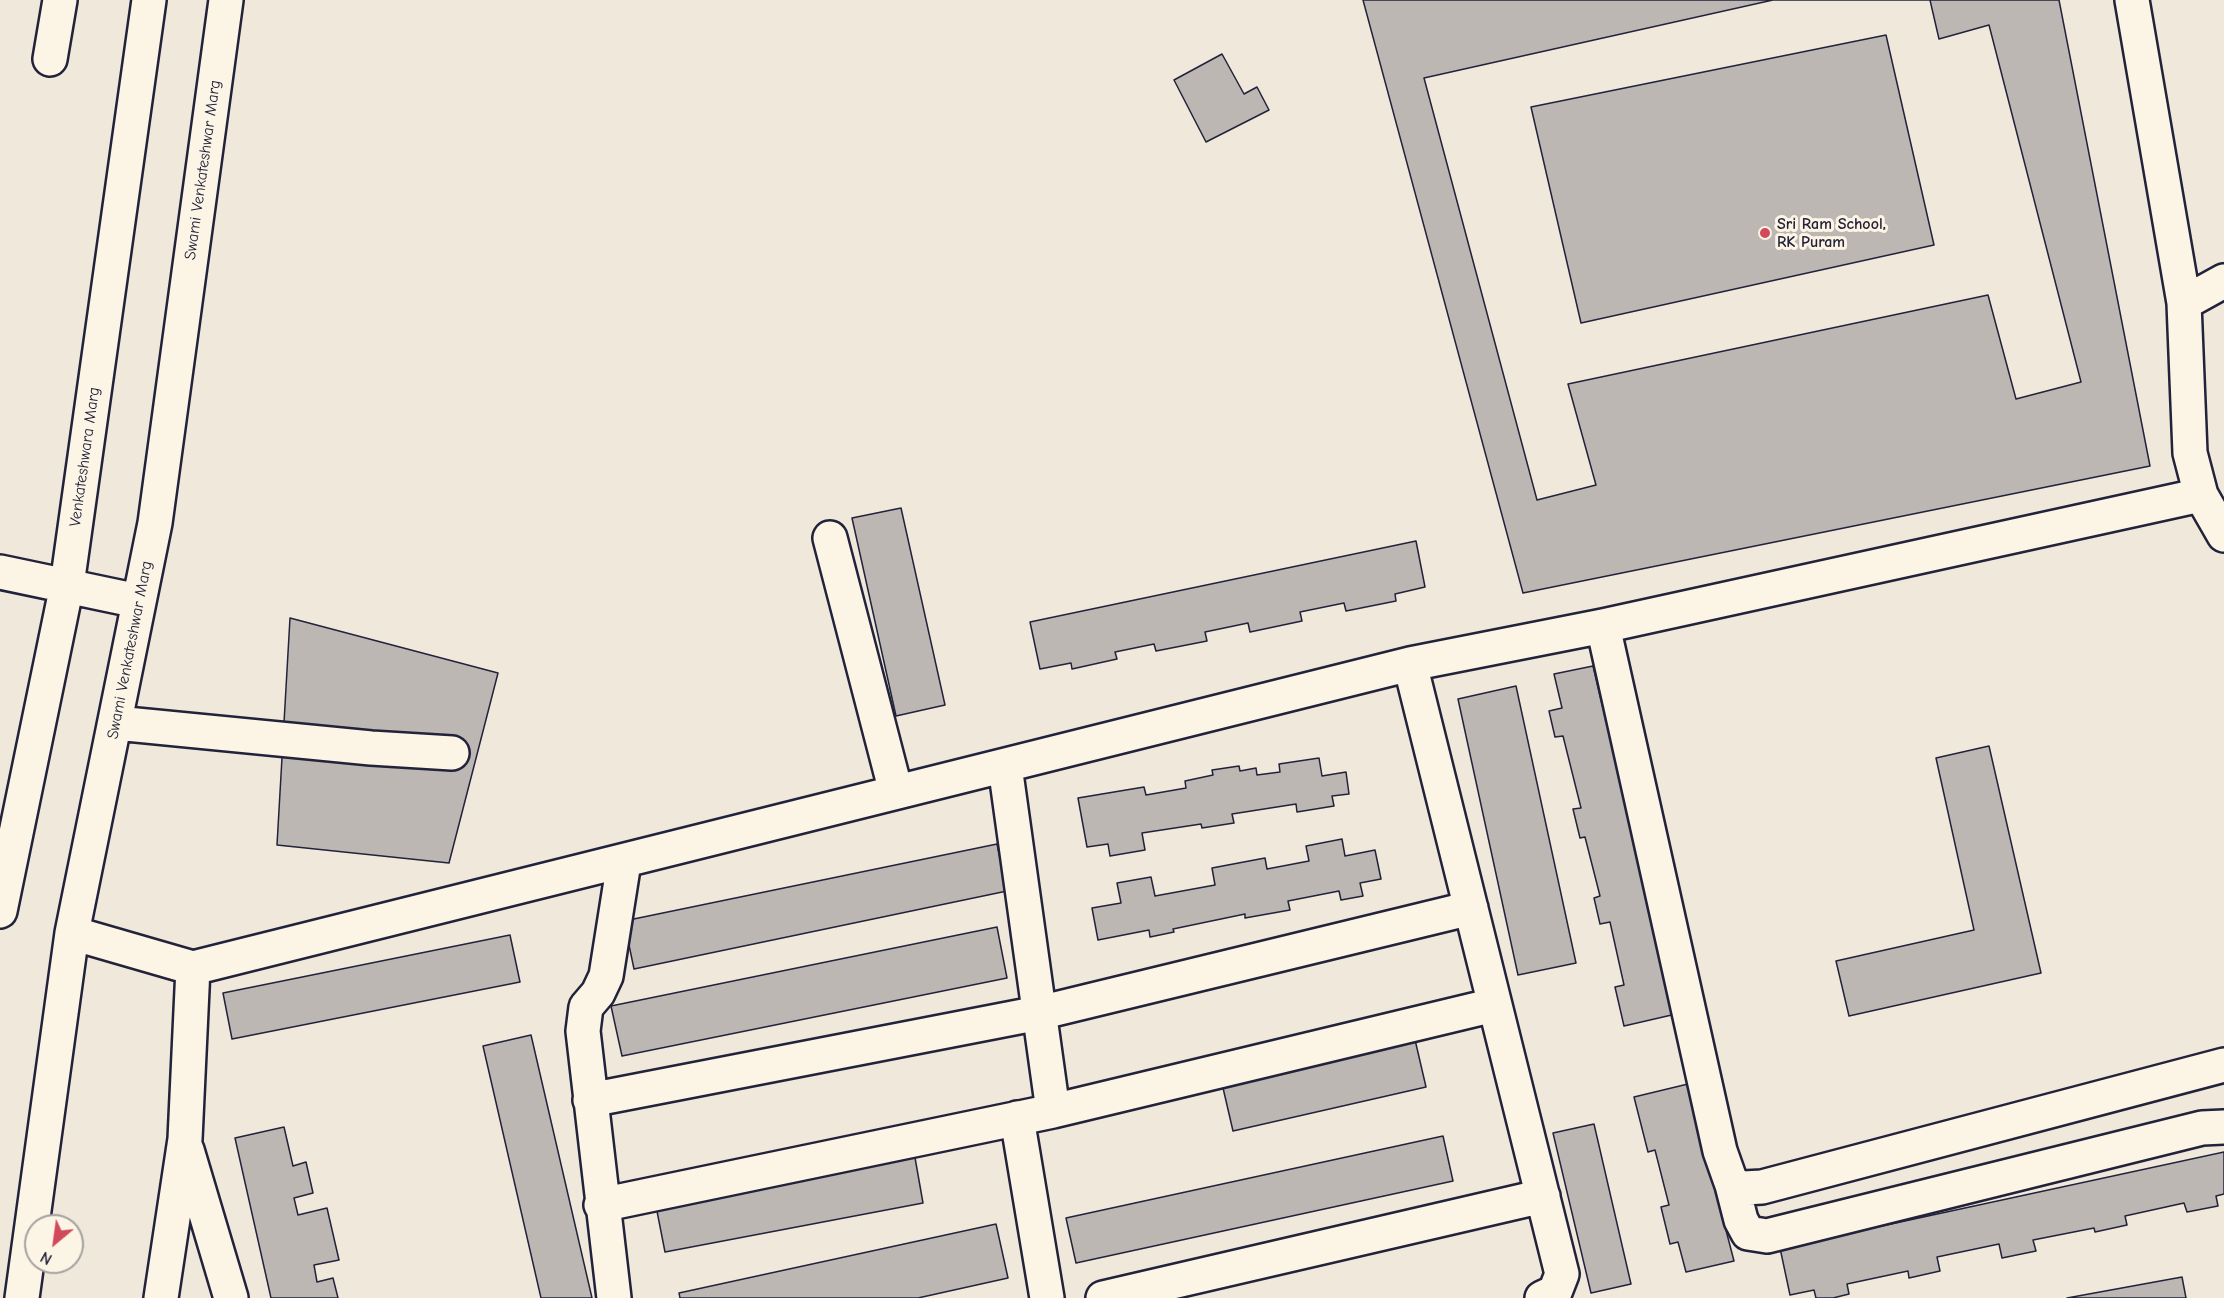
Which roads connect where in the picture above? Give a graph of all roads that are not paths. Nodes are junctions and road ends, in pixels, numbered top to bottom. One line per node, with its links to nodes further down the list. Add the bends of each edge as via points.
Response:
1 (60, 0): 5 (street)
2 (149, 0): 12 (street, Venkateshwara Marg)
3 (226, 0): 13 (street, Swami Venkateshwar Marg, via 155,523)
4 (2132, 0): 7 (street)
5 (50, 59)
6 (2224, 281): 7 (street)
7 (2184, 303): 8 (street, via 2190,453)
8 (2201, 495): 9 (street); 14 (street)
9 (2224, 535)
10 (830, 538): 19 (street)
11 (0, 572): 12 (street)
12 (67, 585): 13 (street); 22 (street, Venkateshwara Marg)
13 (138, 601): 16 (street, Swami Venkateshwar Marg)
14 (1603, 626): 15 (street); 33 (street, via 1720,1151)
15 (1410, 664): 18 (street); 21 (street)
16 (116, 723): 17 (street); 23 (street, Swami Venkateshwar Marg)
17 (452, 753)
18 (1005, 766): 19 (street); 26 (street)
19 (896, 792): 20 (street)
20 (624, 862): 24 (street); 28 (street, via 606,976 586,1008 583,1031)
21 (1472, 908): 25 (street); 26 (street)
22 (0, 911)
23 (72, 933): 24 (street); 36 (street, Swami Venkateshwar Marg)
24 (193, 968): 32 (street)
25 (1494, 1005): 29 (street); 34 (street)
26 (1039, 1013): 28 (street); 29 (street)
27 (2224, 1065): 33 (street, via 1762,1187)
28 (591, 1100): 35 (street)
29 (1053, 1111): 30 (street)
30 (1017, 1118): 35 (street); 40 (street)
31 (2224, 1127): 33 (street, via 2202,1128 1767,1236 1748,1233)
32 (185, 1139): 37 (street); 38 (street)
33 (1732, 1185)
34 (1543, 1196): 41 (street); 42 (street, via 1562,1274 1555,1292)
35 (601, 1205): 39 (street)
36 (22, 1298)
37 (161, 1298)
38 (231, 1298)
39 (614, 1298)
40 (1047, 1298)
41 (1103, 1298)
42 (1542, 1298)

